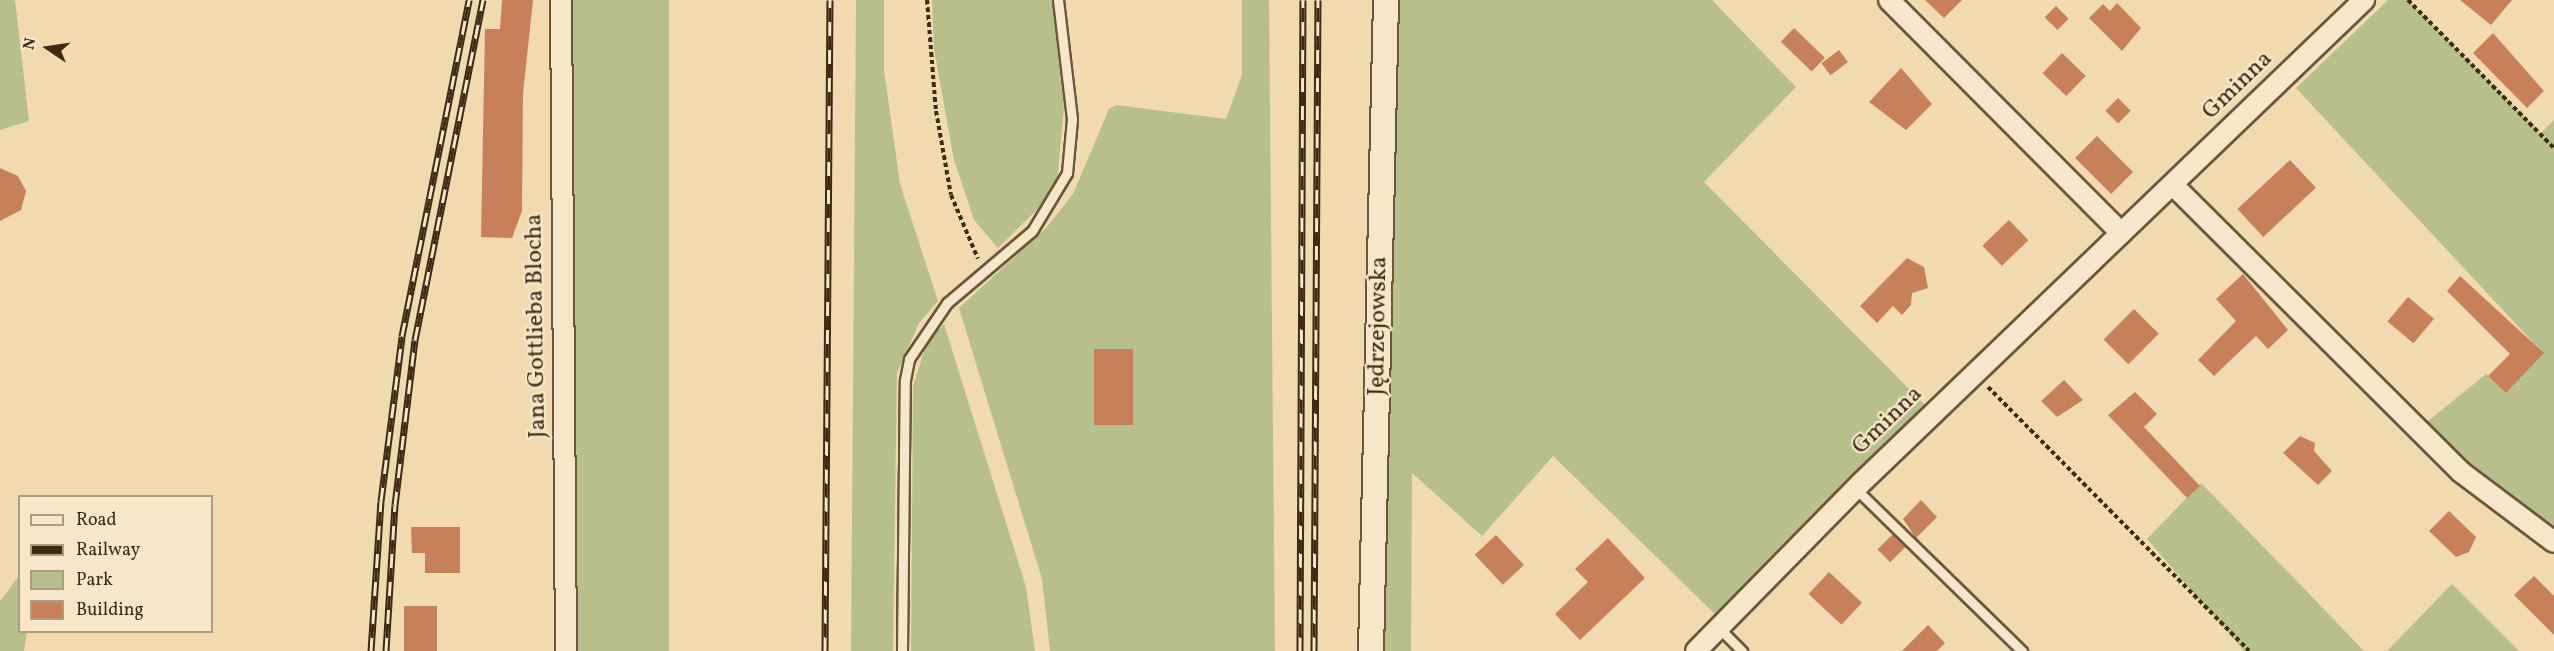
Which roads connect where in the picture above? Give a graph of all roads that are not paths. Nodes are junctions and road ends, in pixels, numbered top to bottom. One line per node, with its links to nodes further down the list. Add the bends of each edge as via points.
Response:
1 (561, 0): 11 (street, Jana Gottlieba Blocha)
2 (1058, 0): 12 (lane, via 1072,119 1067,173 1043,218 947,303 927,329 904,380)
3 (1386, 0): 13 (street, Jędrzejowska)
4 (1889, 0): 7 (street)
5 (2364, 0): 6 (street, Gminna)
6 (2174, 186): 7 (street, Gminna); 9 (street, via 2460,472)
7 (2121, 233): 8 (street, Gminna)
8 (1856, 489): 10 (street, Gminna); 16 (lane)
9 (2554, 542)
10 (1719, 628): 14 (street, Gminna); 15 (lane)
11 (566, 651)
12 (902, 651)
13 (1371, 651)
14 (1696, 651)
15 (1742, 651)
16 (2022, 651)

